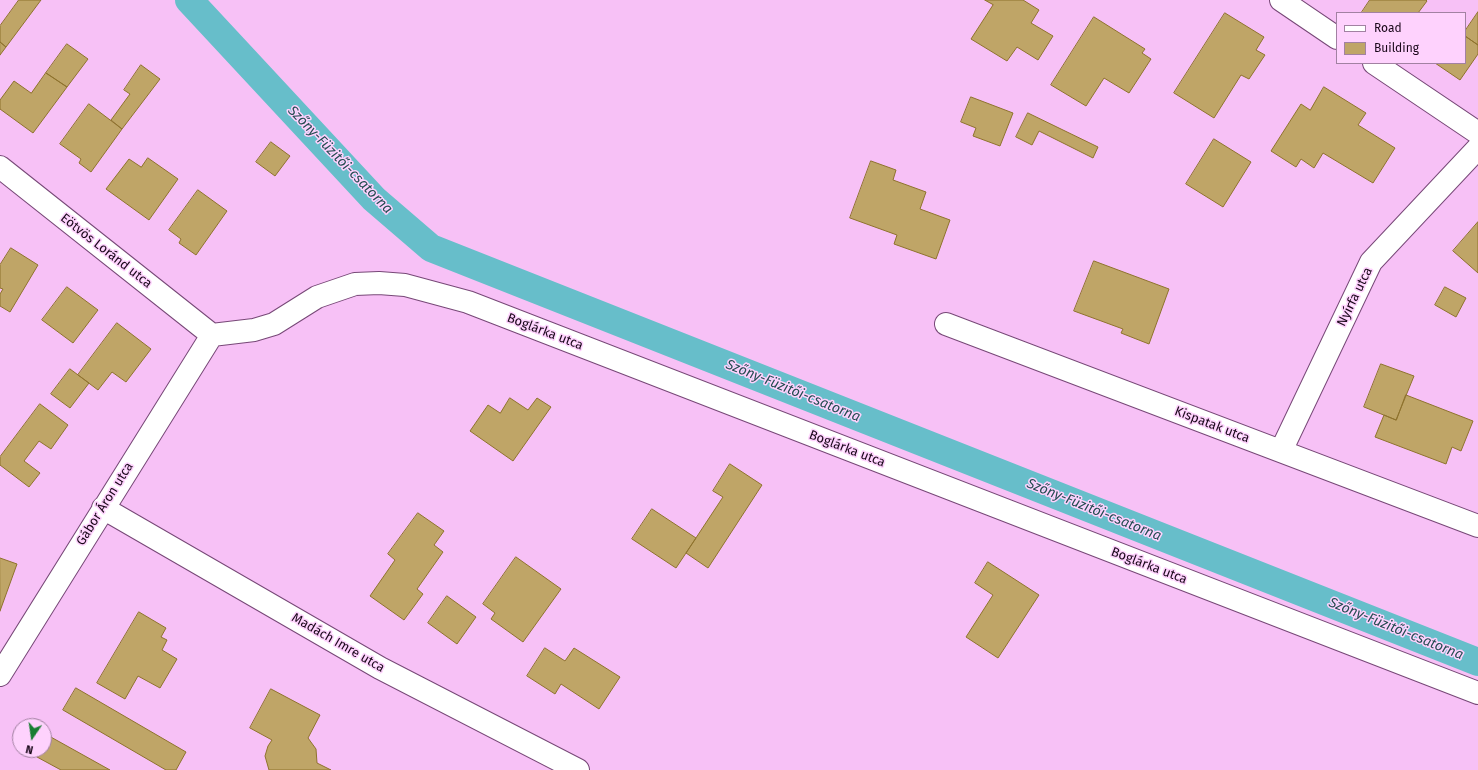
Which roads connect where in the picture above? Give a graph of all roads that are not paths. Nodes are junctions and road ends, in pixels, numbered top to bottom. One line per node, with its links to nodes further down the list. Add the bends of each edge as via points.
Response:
1 (1280, 0): 2 (street)
2 (1336, 37)
3 (1375, 64): 4 (street)
4 (1478, 133)
5 (1478, 148): 9 (street, Nyírfa utca, via 1371,262)
6 (0, 168): 8 (street, Eötvös Loránd utca)
7 (946, 324): 9 (street, Kispatak utca)
8 (212, 335): 10 (street, Gábor Áron utca); 13 (street, Boglárka utca, via 254,330 274,324 317,297 355,284 405,285 468,302)
9 (1281, 451): 11 (street, Kispatak utca)
10 (103, 508): 12 (street, Gábor Áron utca); 14 (street, Madách Imre utca, via 380,668)
11 (1478, 526)
12 (0, 675)
13 (1478, 693)
14 (578, 770)

